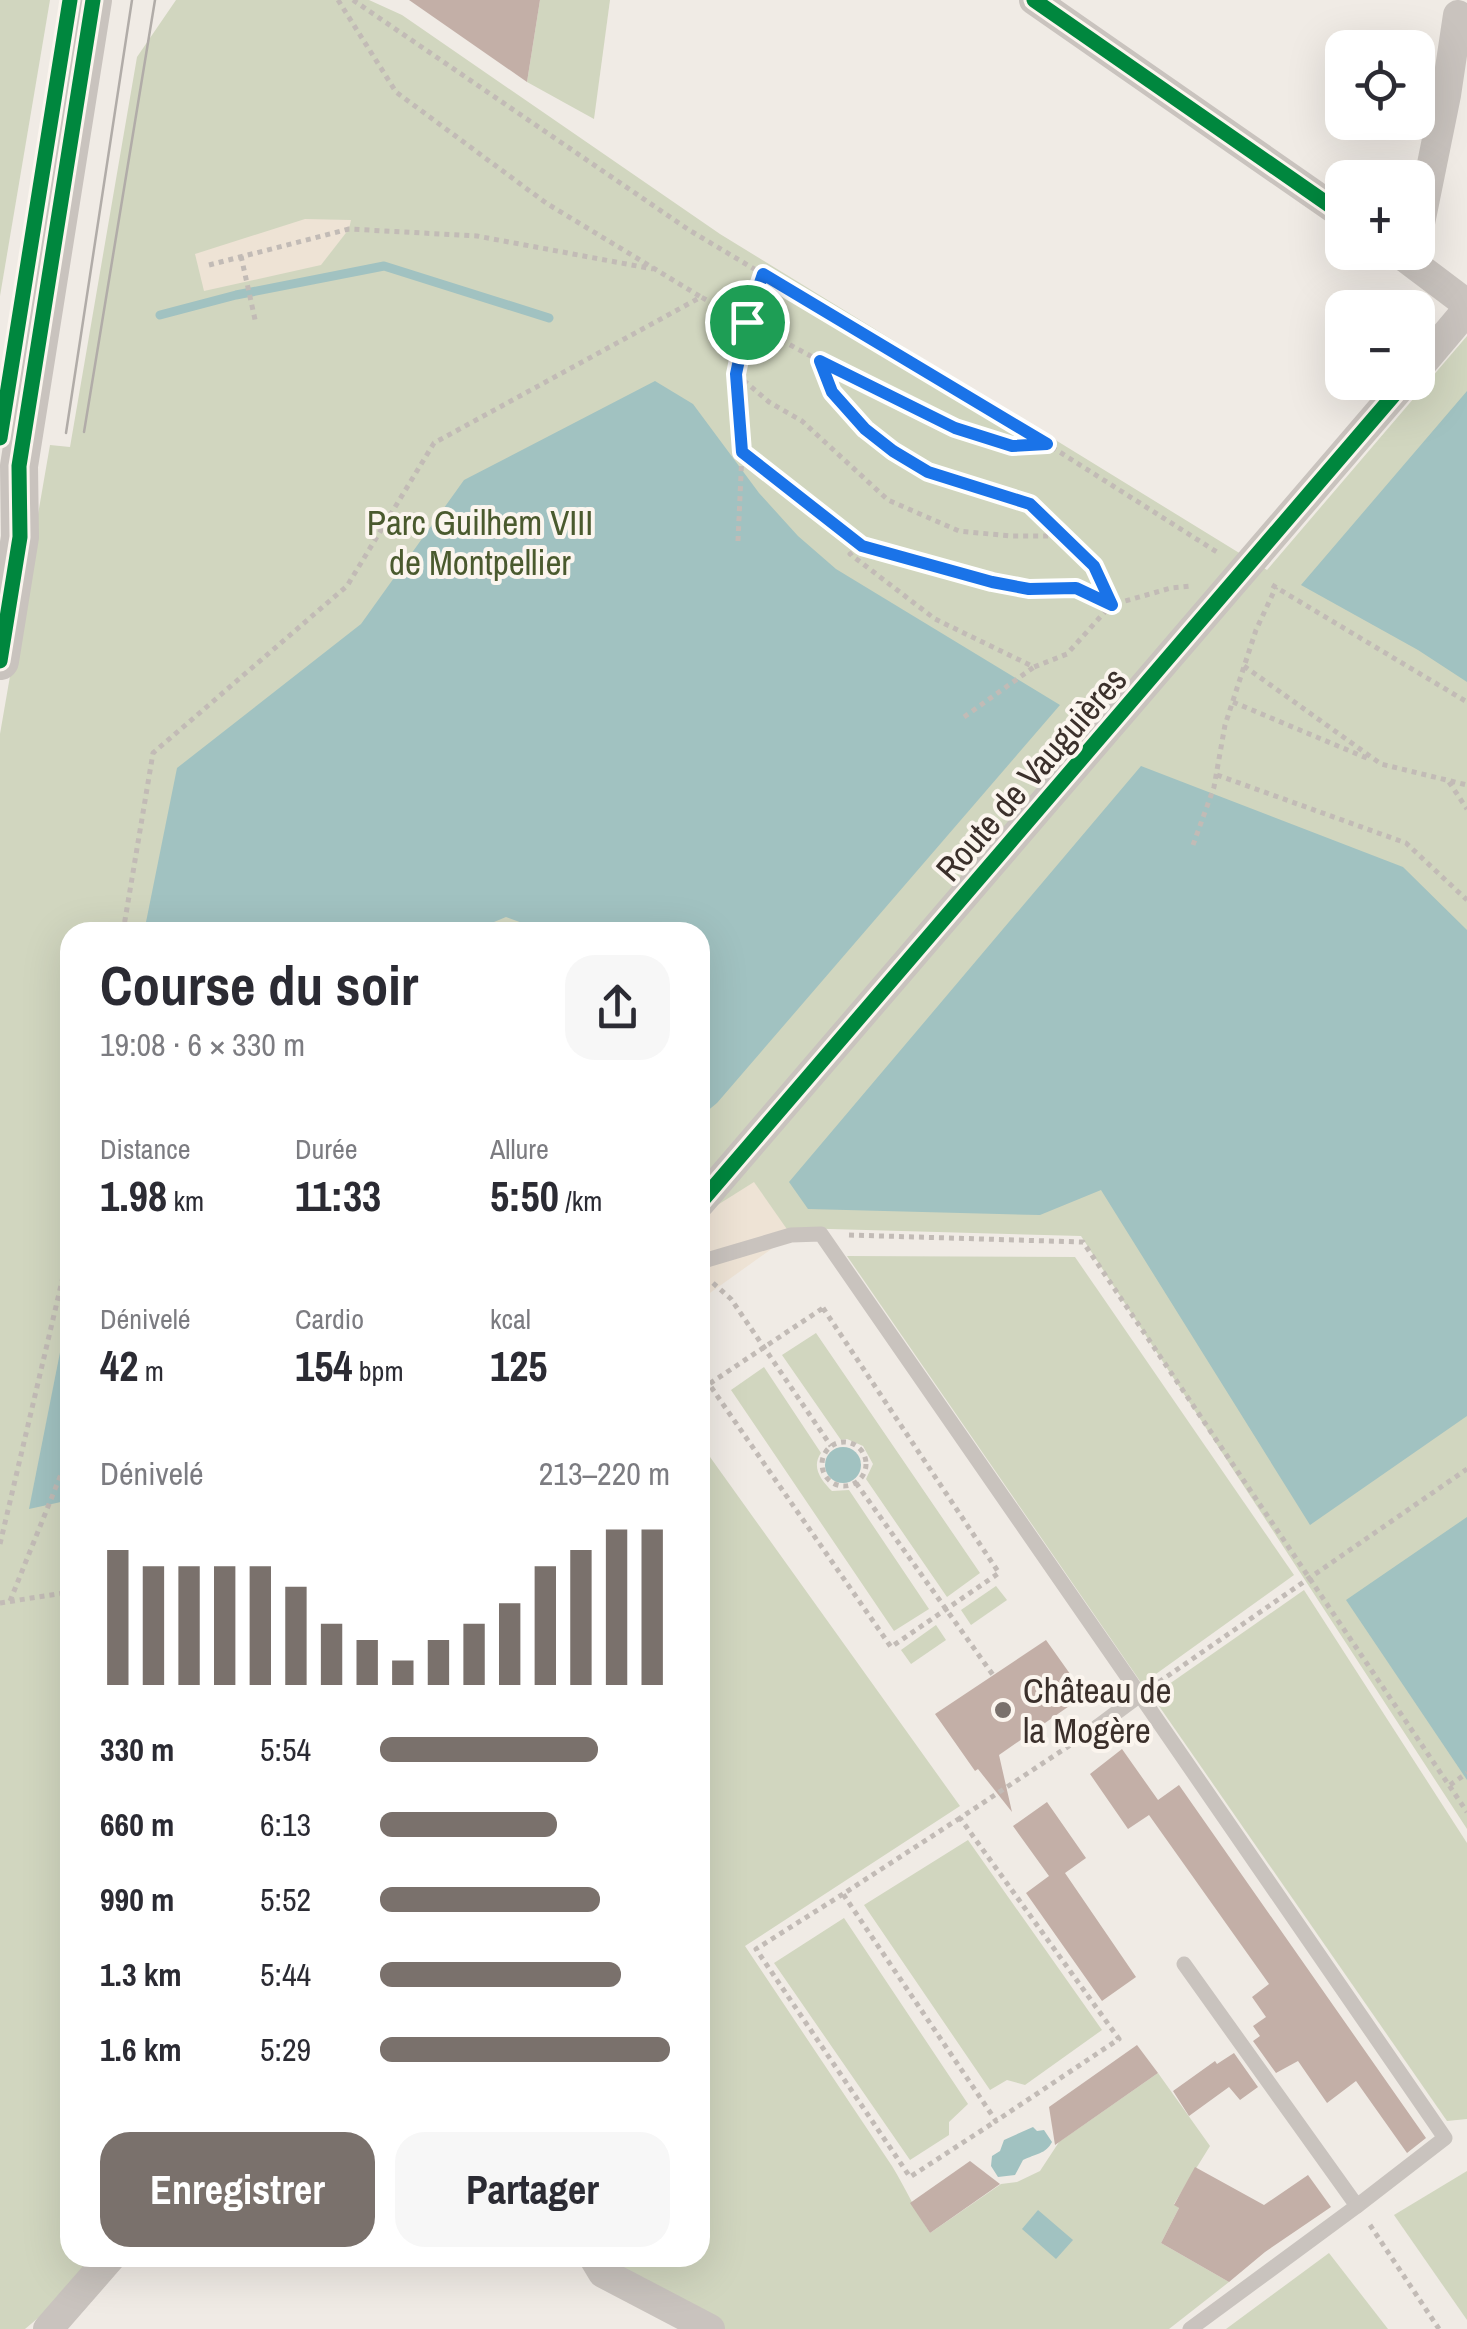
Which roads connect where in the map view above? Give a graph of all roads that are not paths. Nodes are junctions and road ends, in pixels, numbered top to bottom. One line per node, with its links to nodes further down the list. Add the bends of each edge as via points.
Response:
1 (93, 0): 10 (street, via 19,466 20,537)
2 (1034, 0): 5 (street)
3 (1458, 14): 4 (street)
4 (1431, 160)
5 (1325, 202)
6 (1429, 270): 7 (street)
7 (1467, 307): 8 (street)
8 (1435, 347)
9 (1391, 400): 11 (street, Route de Vauguières)
10 (0, 661)
11 (710, 1191)
12 (710, 1267): 13 (lane, via 790,1235 821,1234)
13 (1140, 1696): 14 (lane); 16 (lane, via 1446,2138)
14 (1097, 1727)
15 (1184, 1964): 16 (lane)
16 (1357, 2206): 21 (lane)
17 (102, 2267): 19 (street)
18 (599, 2267): 20 (street)
19 (48, 2329)
20 (710, 2329)
21 (1190, 2329)

